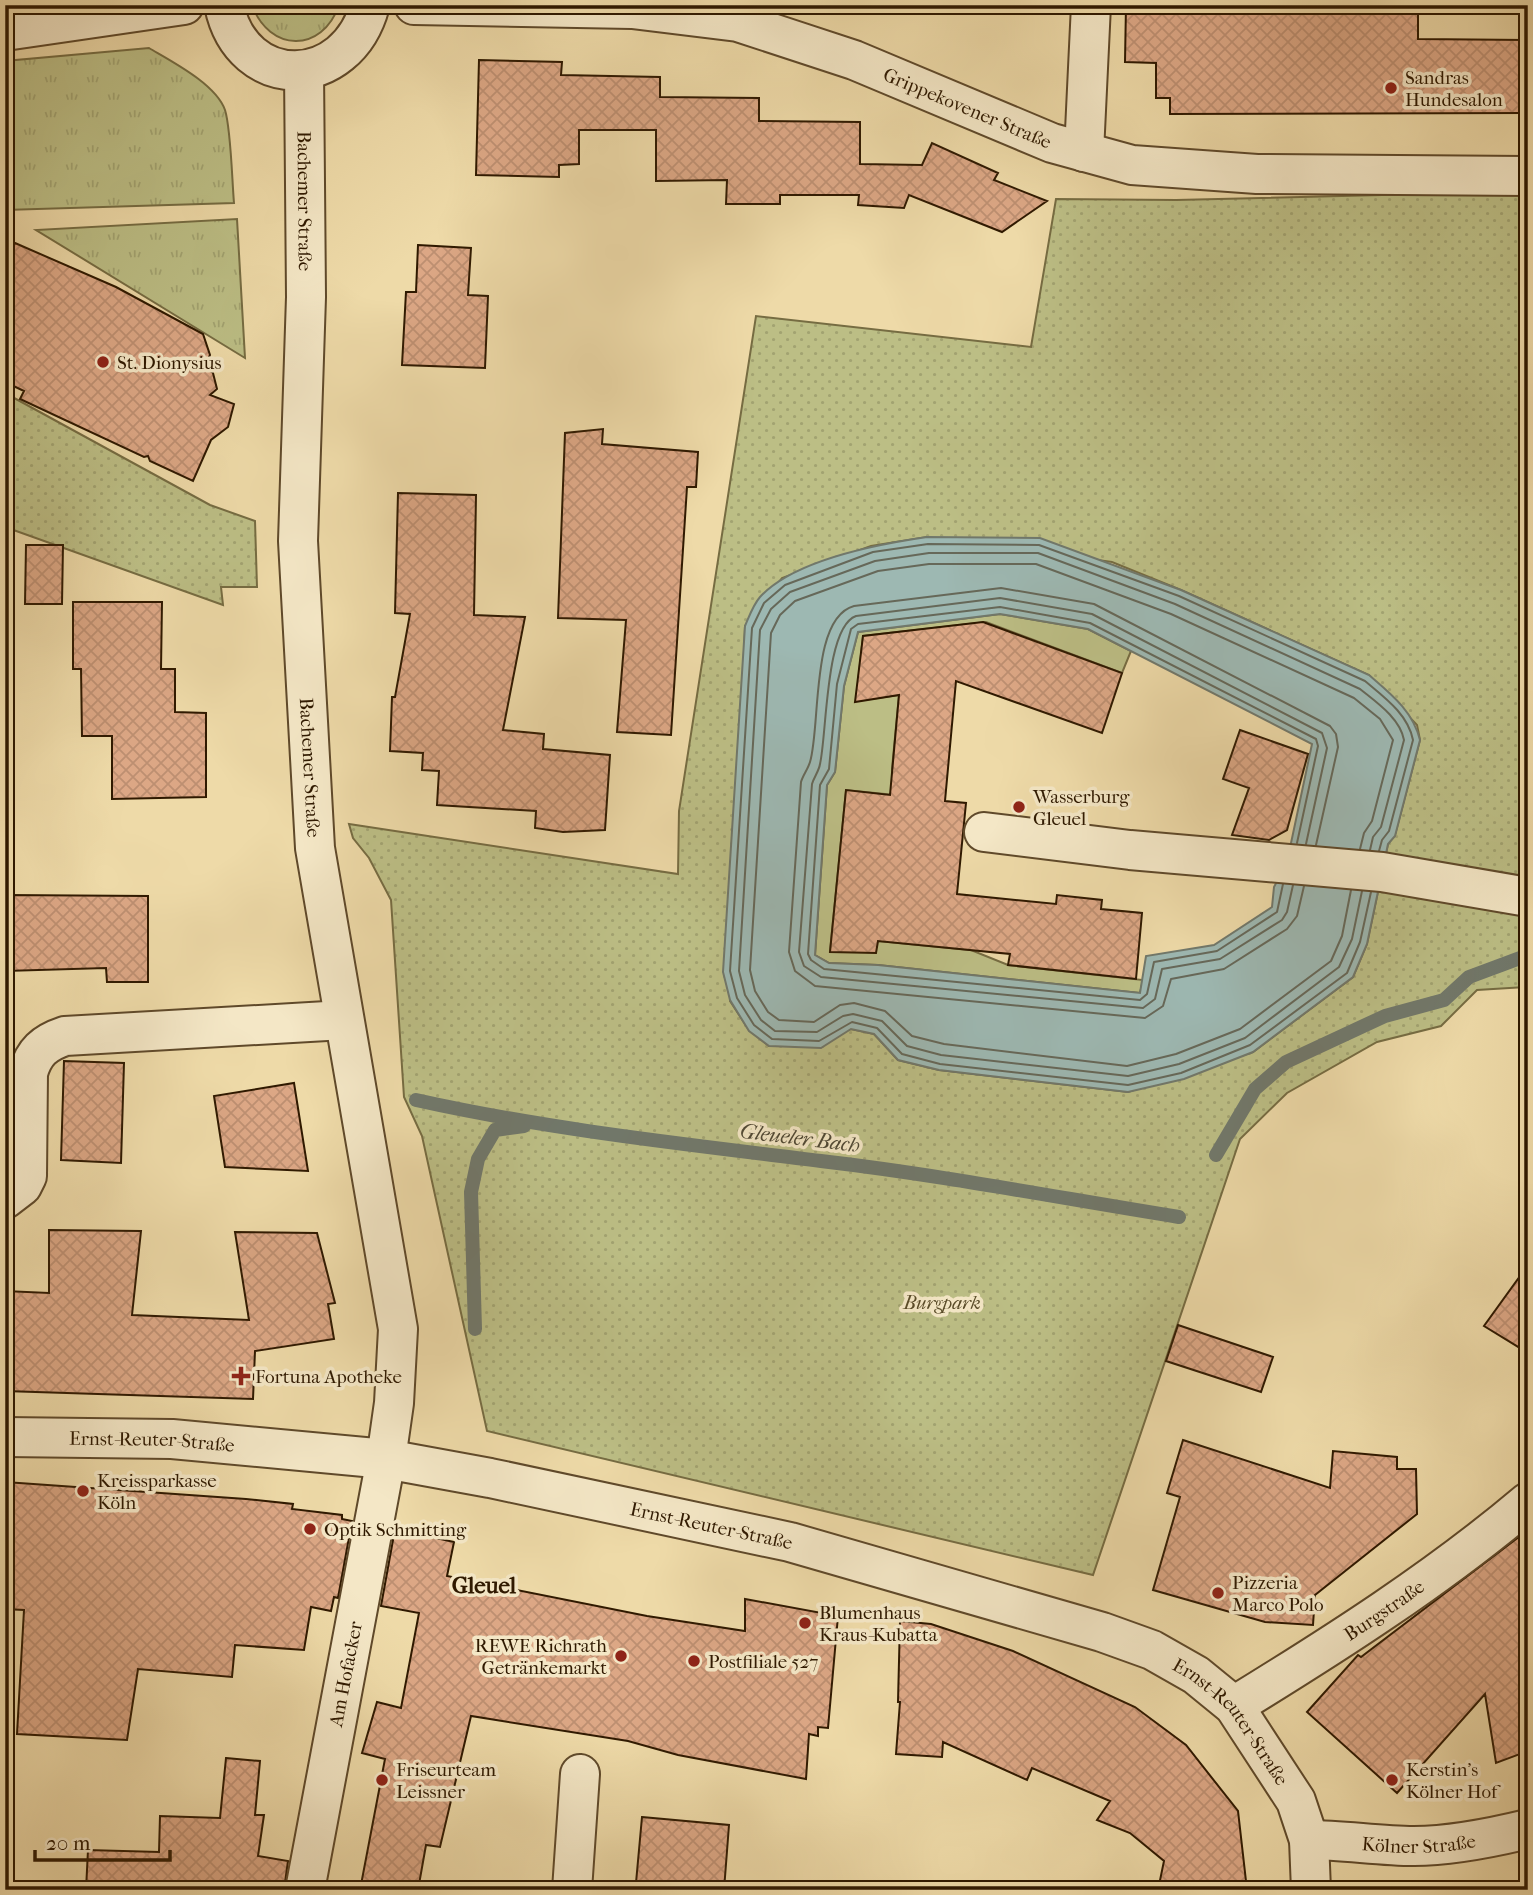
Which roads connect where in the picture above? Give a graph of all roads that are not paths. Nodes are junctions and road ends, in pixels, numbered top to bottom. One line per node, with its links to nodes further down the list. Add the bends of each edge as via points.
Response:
1 (184, 5): 6 (street)
2 (224, 5): 7 (street, via 230,29 255,58 278,68)
3 (370, 5): 7 (street, via 365,25 351,47 321,67)
4 (414, 5): 8 (street, Grippekovener Straße, via 632,9 738,22 853,60)
5 (1091, 5): 8 (street)
6 (5, 31)
7 (304, 70): 12 (street, Bachemer Straße, via 306,297 298,541 315,848)
8 (1084, 152): 9 (street, Grippekovener Straße, via 1132,165 1257,174)
9 (1528, 176)
10 (984, 832): 11 (street, via 1382,872)
11 (1528, 897)
12 (344, 1020): 13 (street, via 52,1040 32,1059 28,1073 27,1176); 15 (street, Bachemer Straße, via 398,1329)
13 (5, 1199)
14 (5, 1437): 15 (street, Ernst-Reuter-Straße, via 172,1438)
15 (386, 1459): 17 (street, Ernst-Reuter-Straße, via 790,1542 977,1594 1152,1650 1196,1675); 21 (street, Am Hofacker)
16 (1528, 1502): 17 (street, Burgstraße, via 1478,1544)
17 (1234, 1706): 20 (street, Ernst-Reuter-Straße, via 1296,1801)
18 (580, 1774): 22 (street)
19 (1528, 1829): 20 (street, Kölner Straße, via 1482,1840 1413,1846)
20 (1309, 1840): 23 (street, Ernst-Reuter-Straße)
21 (305, 1890)
22 (572, 1890)
23 (1311, 1890)

